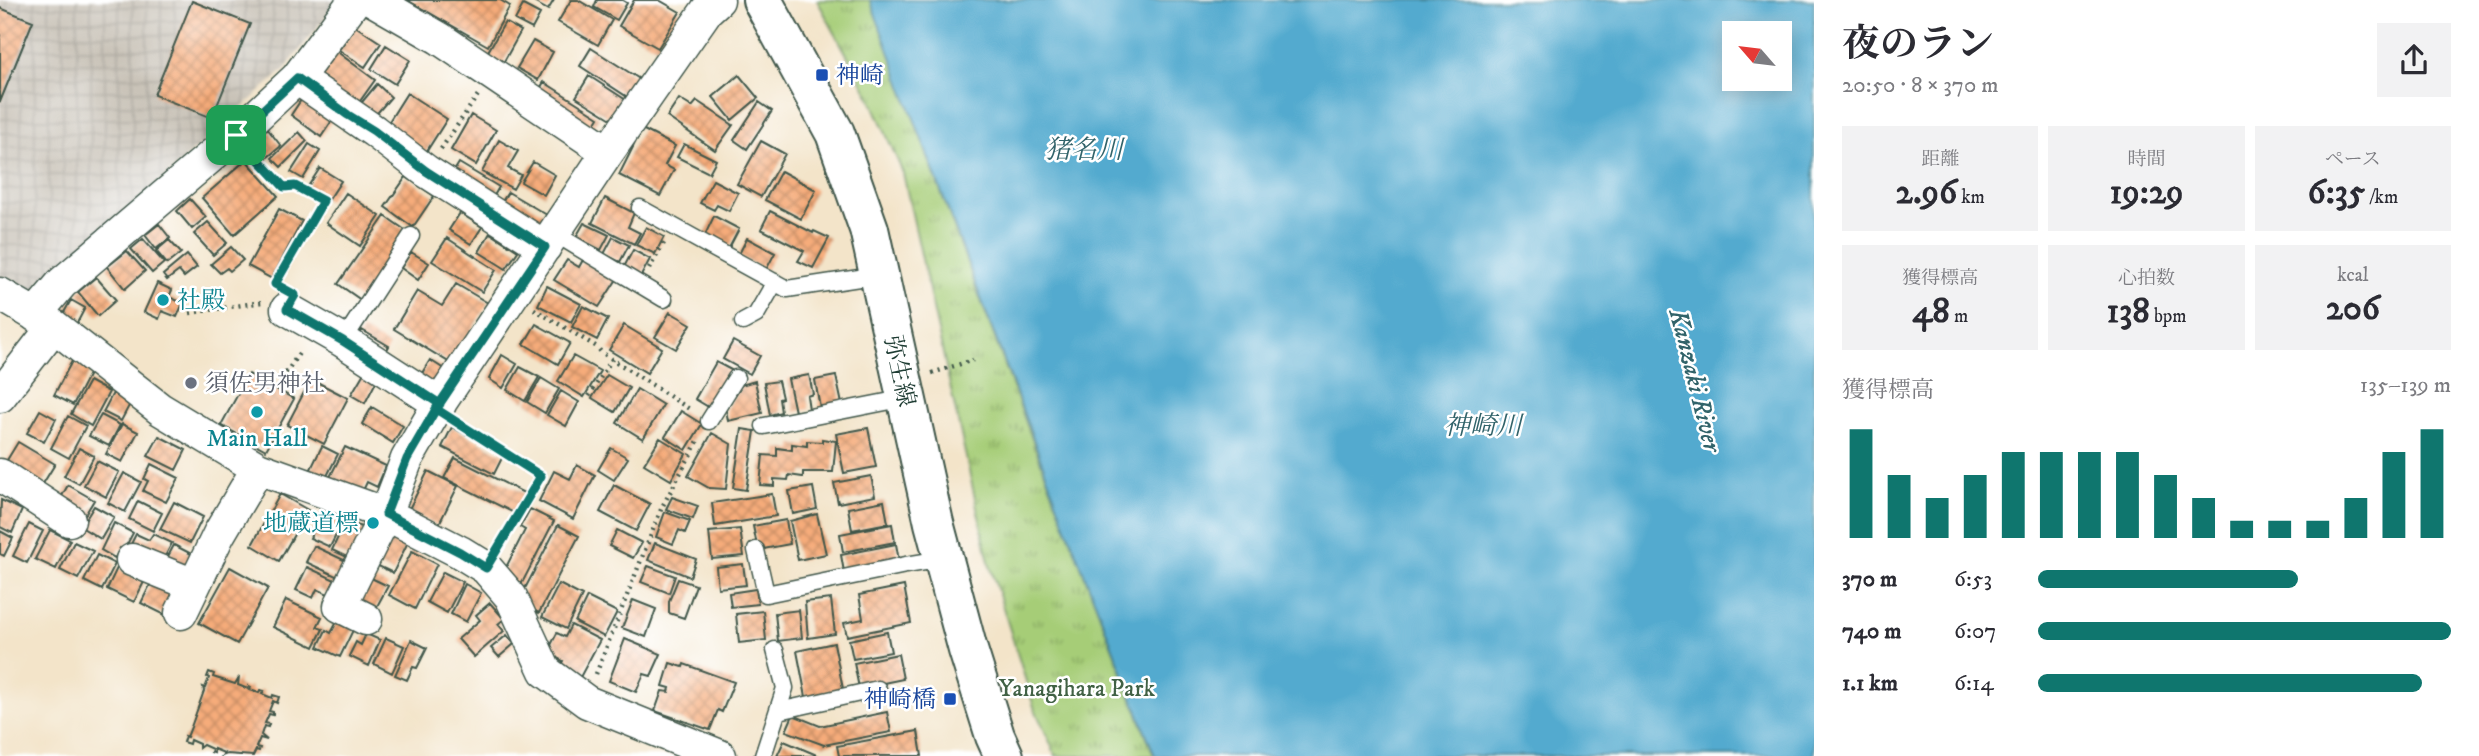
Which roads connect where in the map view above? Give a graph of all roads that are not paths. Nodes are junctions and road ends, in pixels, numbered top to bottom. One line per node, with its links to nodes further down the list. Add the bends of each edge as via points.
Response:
1 (355, 0): 5 (street)
2 (373, 0): 6 (street, via 439,38)
3 (718, 0): 6 (street)
4 (762, 0): 10 (street, 弥生線, via 835,133 869,229)
5 (297, 78): 9 (street, via 426,171); 15 (street, via 62,283)
6 (608, 152): 9 (street)
7 (640, 208): 11 (lane)
8 (411, 236): 17 (lane)
9 (549, 240): 13 (lane); 21 (street)
10 (879, 275): 11 (lane, via 787,289); 19 (street, 弥生線)
11 (775, 282): 16 (lane, via 757,315)
12 (0, 294): 15 (street)
13 (664, 299)
14 (287, 309): 17 (street)
15 (45, 320): 20 (street); 24 (street, via 160,410)
16 (743, 322)
17 (343, 341): 21 (street)
18 (736, 378): 22 (lane)
19 (917, 386): 23 (lane); 29 (street, 弥生線)
20 (0, 397)
21 (438, 406): 26 (street, via 407,459)
22 (709, 421)
23 (764, 426)
24 (258, 468): 26 (street); 30 (street, via 188,599)
25 (0, 475): 27 (street)
26 (386, 514): 31 (street); 35 (street, via 486,568 511,597 545,671 587,702)
27 (68, 520)
28 (755, 550): 29 (lane, via 766,594)
29 (943, 559): 37 (street, 弥生線)
30 (132, 560)
31 (344, 608)
32 (775, 650): 34 (lane, via 785,688)
33 (878, 689): 34 (lane)
34 (779, 711): 36 (lane)
35 (720, 756)
36 (763, 756)
37 (1004, 756)

